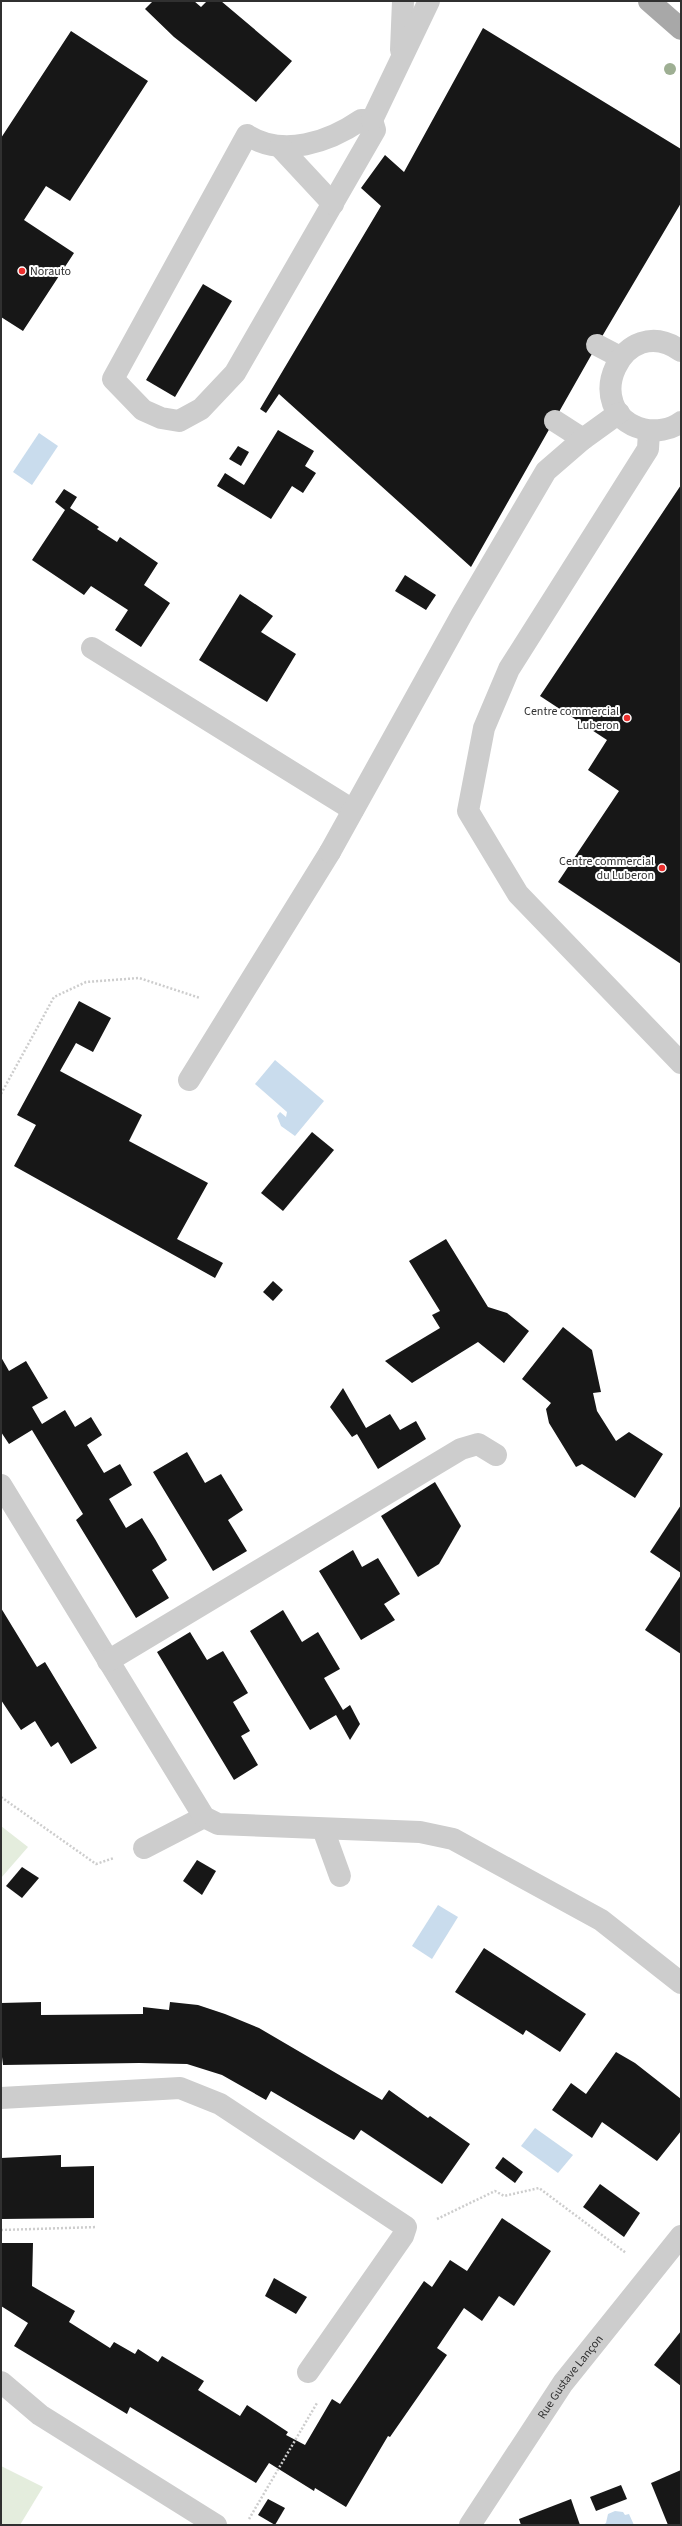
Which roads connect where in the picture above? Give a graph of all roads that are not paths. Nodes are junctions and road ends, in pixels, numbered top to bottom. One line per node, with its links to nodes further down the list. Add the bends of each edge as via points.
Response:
1 (403, 1): 5 (street)
2 (429, 1): 5 (street)
3 (650, 1): 4 (main road)
4 (681, 28)
5 (401, 56): 6 (street)
6 (372, 120): 7 (street, via 361,120 342,133 322,140); 8 (street, via 375,130)
7 (280, 147): 8 (street); 8 (street, via 256,141 247,135 113,379 126,393 143,410 161,418 180,420 201,409 235,373 264,319)
8 (333, 204)
9 (597, 345): 11 (street)
10 (681, 351): 11 (street, via 660,342 643,343)
11 (620, 357): 12 (street, via 613,370 610,385 612,399)
12 (619, 413): 15 (street, via 637,428); 16 (street)
13 (554, 421): 16 (street)
14 (680, 423): 15 (street, via 665,429)
15 (649, 431): 19 (street, via 648,449 509,669 484,728 468,811 518,894)
16 (583, 439): 18 (street, via 546,471 462,614)
17 (92, 648): 18 (street)
18 (353, 810): 20 (street, via 330,852)
19 (681, 1063)
20 (189, 1080)
21 (496, 1456): 23 (street, via 478,1444 462,1450)
22 (1, 1485): 23 (street)
23 (108, 1661): 24 (street)
24 (204, 1818): 25 (street, via 218,1824); 26 (street)
25 (323, 1828): 27 (street); 28 (street, via 420,1832 454,1839 601,1920)
26 (144, 1848)
27 (340, 1876)
28 (681, 1984)
29 (1, 2098): 31 (street, via 180,2088 220,2104 406,2226 403,2236)
30 (681, 2236): 34 (street, Rue Gustave Lançon, via 563,2383)
31 (308, 2372)
32 (1, 2382): 33 (street, via 40,2415)
33 (216, 2525)
34 (470, 2525)

